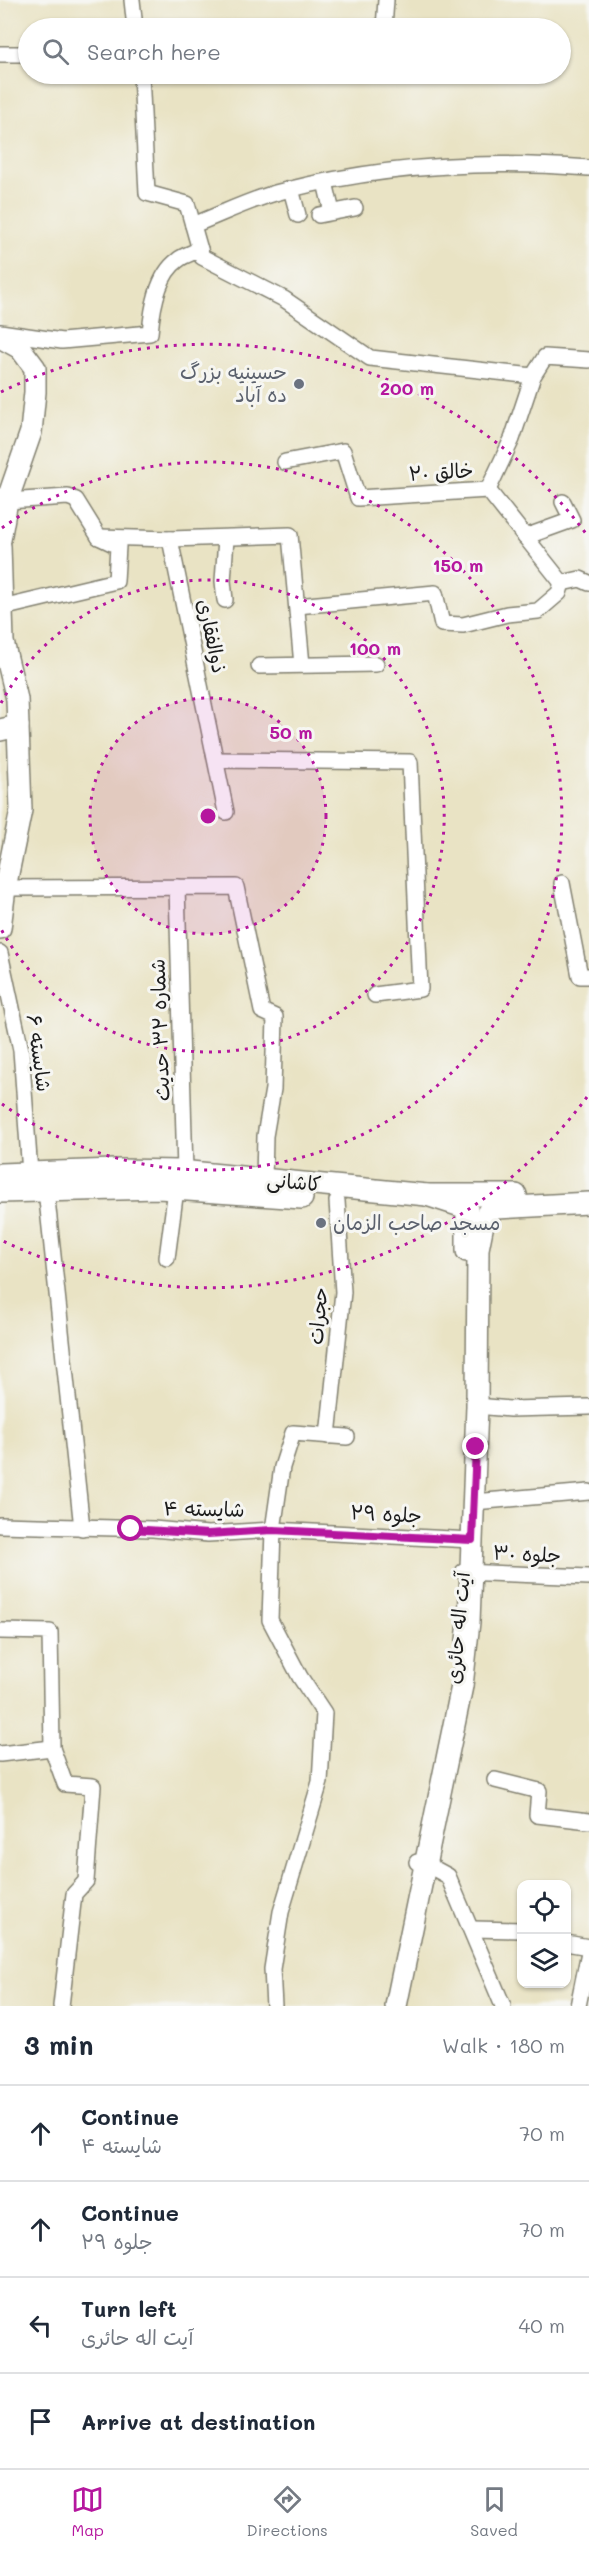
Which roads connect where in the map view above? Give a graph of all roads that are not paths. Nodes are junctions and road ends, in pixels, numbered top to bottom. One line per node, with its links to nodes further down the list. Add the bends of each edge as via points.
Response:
1 (132, 0): 3 (street)
2 (386, 0): 4 (street)
3 (134, 18)
4 (385, 18)
5 (0, 54): 6 (street)
6 (18, 54)
7 (142, 84): 13 (street, via 147,193 187,204)
8 (589, 168): 9 (street, via 522,163 465,165 353,175)
9 (325, 182): 10 (street); 11 (street, via 326,213)
10 (291, 189): 12 (street); 13 (street)
11 (355, 208)
12 (298, 215)
13 (193, 225): 14 (street)
14 (200, 249): 15 (street, via 177,260 166,274 158,292 150,333 62,341); 18 (street, via 202,257 284,299 370,358)
15 (0, 332)
16 (0, 337): 21 (street, via 20,348 35,368 31,432)
17 (589, 360): 18 (street, via 545,357)
18 (533, 376): 20 (street, via 512,439)
19 (285, 462): 20 (street, خالق ۲۰, via 343,451 358,498)
20 (488, 490): 24 (street, خالق ۲۰)
21 (7, 501): 23 (street, via 68,497 76,500); 27 (street)
22 (563, 502): 24 (street, via 572,520)
23 (99, 537): 25 (street); 33 (street, via 118,546 116,581)
24 (525, 537): 29 (street, خالق ۲۰)
25 (170, 539): 26 (street); 38 (street, ذوالفقاری)
26 (226, 539): 31 (street); 32 (street, via 290,536)
27 (0, 540)
28 (0, 546): 33 (street)
29 (562, 583): 30 (street, via 580,579); 32 (street, via 559,593 538,611 463,625 442,624 435,593)
30 (589, 583)
31 (225, 600)
32 (297, 606): 35 (street)
33 (2, 608): 37 (street, via 3,642 17,699)
34 (376, 664): 35 (street)
35 (302, 665): 36 (street)
36 (259, 666)
37 (9, 728): 42 (street, via 21,810)
38 (216, 760): 39 (street, ذوالفقاری); 46 (street, via 410,762 420,989)
39 (226, 812)
40 (562, 883): 45 (street, via 580,976)
41 (177, 887): 42 (street); 49 (street, شماره ۳۲ حدیث); 50 (street, via 236,887 262,1011 275,1017)
42 (5, 888): 43 (street)
43 (0, 928)
44 (0, 952): 47 (street, شایسته ۶, via 21,1050)
45 (589, 976)
46 (375, 995)
47 (30, 1173): 48 (street, کاشانی); 49 (street, کاشانی, via 116,1170); 51 (street)
48 (0, 1174)
49 (181, 1180): 50 (street, کاشانی); 51 (street, کاشانی); 56 (street, کاشانی); 60 (street, شماره ۳۲ حدیث)
50 (264, 1180): 54 (street, کاشانی)
51 (46, 1190): 52 (street, کاشانی); 68 (street)
52 (0, 1192)
53 (589, 1193): 55 (street, کاشانی)
54 (427, 1194): 55 (street, کاشانی); 58 (street)
55 (520, 1195): 59 (street)
56 (337, 1201): 58 (street, کاشانی); 63 (street, حجرات, via 343,1292)
57 (589, 1203): 59 (street, کاشانی)
58 (467, 1208): 59 (street, کاشانی); 71 (street, آیت اله حائری)
59 (496, 1208): 61 (street, آیت اله حائری, via 484,1219 478,1249)
60 (167, 1258)
61 (477, 1406): 62 (street); 66 (street, آیت اله حائری)
62 (589, 1407)
63 (328, 1436): 64 (street); 69 (street, via 293,1433 282,1467)
64 (347, 1437)
65 (589, 1492): 66 (street)
66 (474, 1502): 71 (street, آیت اله حائری)
67 (0, 1525): 68 (street, شایسته ۴)
68 (82, 1528): 69 (street, شایسته ۴, via 208,1534)
69 (273, 1530): 70 (street, شایسته ۴); 86 (street, via 270,1620 324,1713 320,1782 281,1912 272,1969)
70 (298, 1532): 71 (street, جلوه ۲۹)
71 (468, 1540): 72 (street, آیت اله حائری)
72 (467, 1572): 73 (street, جلوه ۳۰); 79 (street, آیت اله حائری, via 453,1689)
73 (589, 1578)
74 (0, 1631): 75 (street, via 50,1632)
75 (52, 1748): 76 (street); 85 (street, via 65,1784 93,1786 86,1881 74,1894)
76 (0, 1754)
77 (495, 1780): 78 (street, via 539,1791 537,1815)
78 (589, 1821)
79 (420, 1863): 80 (street, via 448,1876); 87 (street, آیت اله حائری); 88 (street, آیت اله حائری)
80 (473, 1929): 81 (street); 89 (street)
81 (517, 1930)
82 (571, 1944): 83 (street)
83 (589, 1947)
84 (589, 1952): 90 (street)
85 (61, 2006)
86 (274, 2006)
87 (387, 2006)
88 (396, 2006)
89 (503, 2006)
90 (579, 2006)

